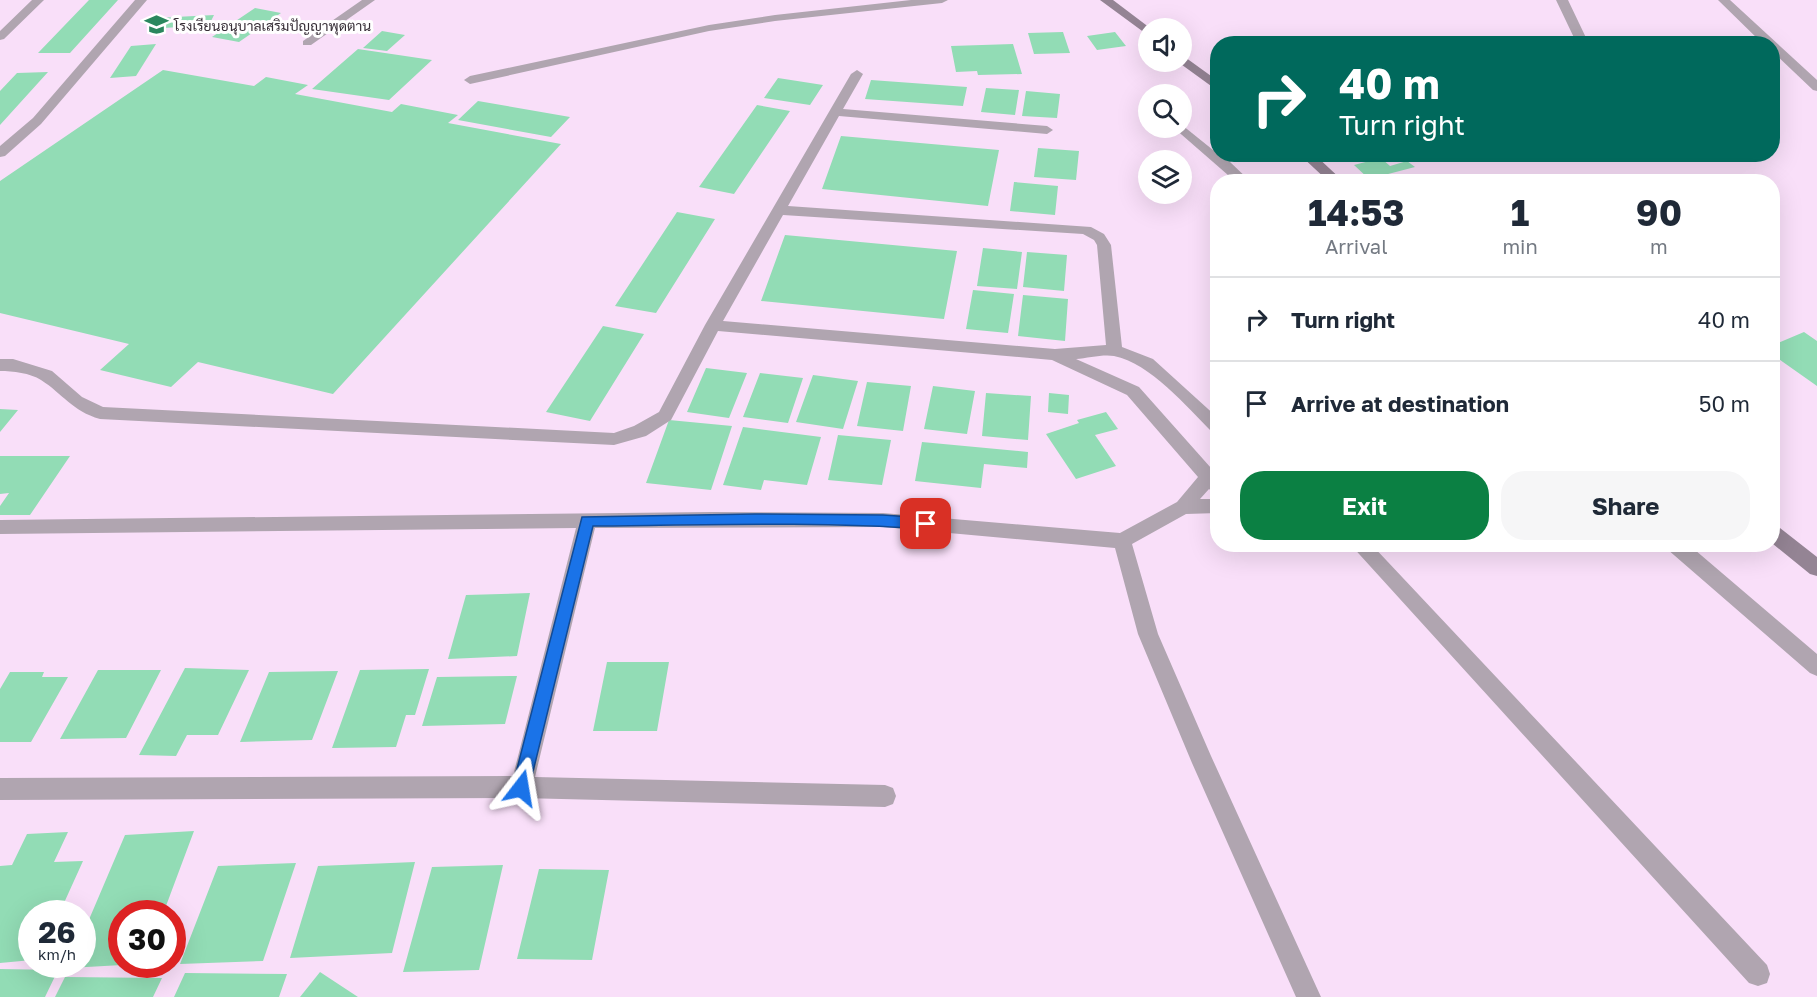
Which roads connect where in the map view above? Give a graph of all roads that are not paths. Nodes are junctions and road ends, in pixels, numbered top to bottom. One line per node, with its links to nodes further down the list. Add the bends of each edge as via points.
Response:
1 (38, 0): 11 (street)
2 (141, 0): 23 (street, via 37,121)
3 (369, 0): 12 (street)
4 (942, 0): 16 (street, via 709,28)
5 (1106, 0): 8 (main road)
6 (1562, 0): 9 (street)
7 (1724, 0): 10 (street)
8 (1138, 25)
9 (1579, 36)
10 (1762, 36)
11 (0, 37)
12 (307, 43)
13 (1780, 52): 18 (street)
14 (1192, 67): 17 (main road)
15 (857, 74): 19 (street)
16 (470, 80)
17 (1210, 81)
18 (1817, 87)
19 (835, 112): 20 (street); 28 (street)
20 (1047, 130)
21 (1192, 138): 22 (street)
22 (1210, 152)
23 (0, 153)
24 (1222, 162): 26 (street)
25 (1314, 162): 27 (main road)
26 (1236, 174)
27 (1329, 174)
28 (779, 210): 29 (street); 30 (street, via 1086,230 1104,244)
29 (713, 325): 31 (street); 32 (street, via 665,416 640,431 614,439 100,413 76,401 46,375)
30 (1114, 350): 31 (street); 33 (street, via 1147,363)
31 (1055, 355): 34 (street, via 1133,391)
32 (0, 365)
33 (1210, 420)
34 (1210, 475)
35 (1210, 484): 37 (street)
36 (1210, 506): 37 (street)
37 (1183, 507): 41 (street)
38 (587, 521): 39 (street); 41 (street, via 883,520); 46 (street)
39 (0, 527)
40 (1780, 538): 44 (main road)
41 (1122, 541): 50 (street, via 1148,634)
42 (1366, 552): 49 (street)
43 (1683, 552): 45 (street)
44 (1817, 568)
45 (1817, 667)
46 (521, 788): 47 (street); 48 (street)
47 (0, 789)
48 (885, 796)
49 (1758, 974)
50 (1309, 997)

